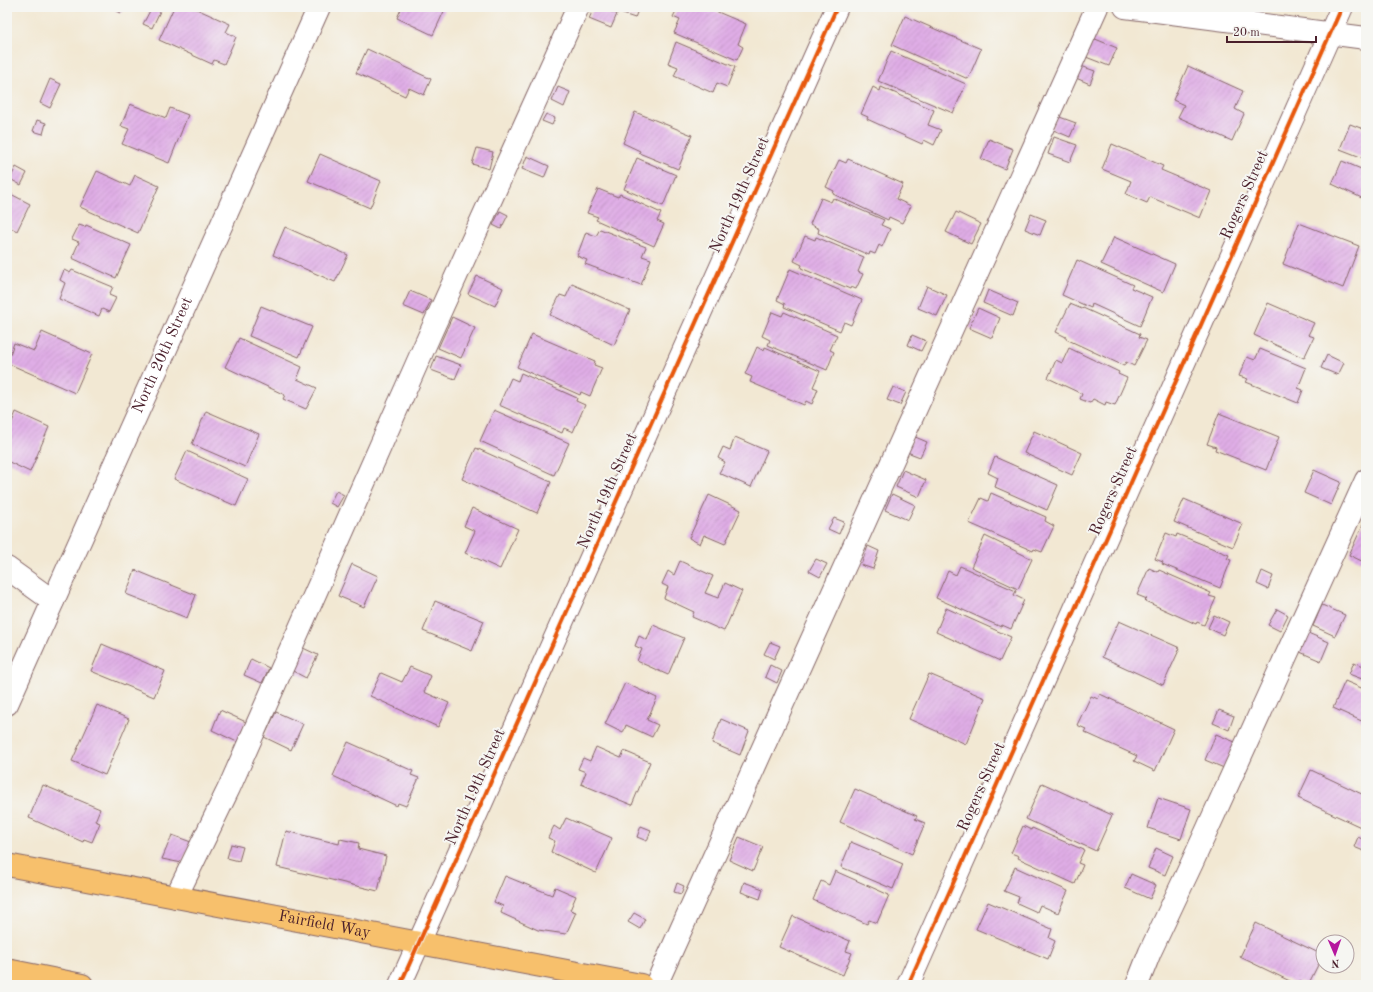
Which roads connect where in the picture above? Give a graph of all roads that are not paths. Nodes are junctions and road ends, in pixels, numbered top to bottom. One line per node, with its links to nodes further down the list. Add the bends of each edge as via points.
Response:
1 (319, 7): 11 (street, North 20th Street)
2 (578, 7): 14 (street, via 430,334 230,788)
3 (837, 7): 15 (street, North 19th Street)
4 (1097, 7): 20 (street)
5 (1125, 7): 7 (street)
6 (1342, 7): 7 (street, Rogers Street)
7 (1330, 33): 8 (street); 21 (street, Rogers Street)
8 (1366, 38)
9 (1366, 480): 22 (street)
10 (7, 568): 11 (street)
11 (54, 601): 12 (street, North 20th Street)
12 (7, 704)
13 (7, 865): 14 (main road, Fairfield Way)
14 (176, 897): 15 (main road, Fairfield Way)
15 (419, 944): 18 (street, North 19th Street); 19 (main road, Fairfield Way)
16 (7, 970): 17 (main road)
17 (82, 985)
18 (400, 985)
19 (641, 985)
20 (656, 985)
21 (908, 985)
22 (1137, 985)

